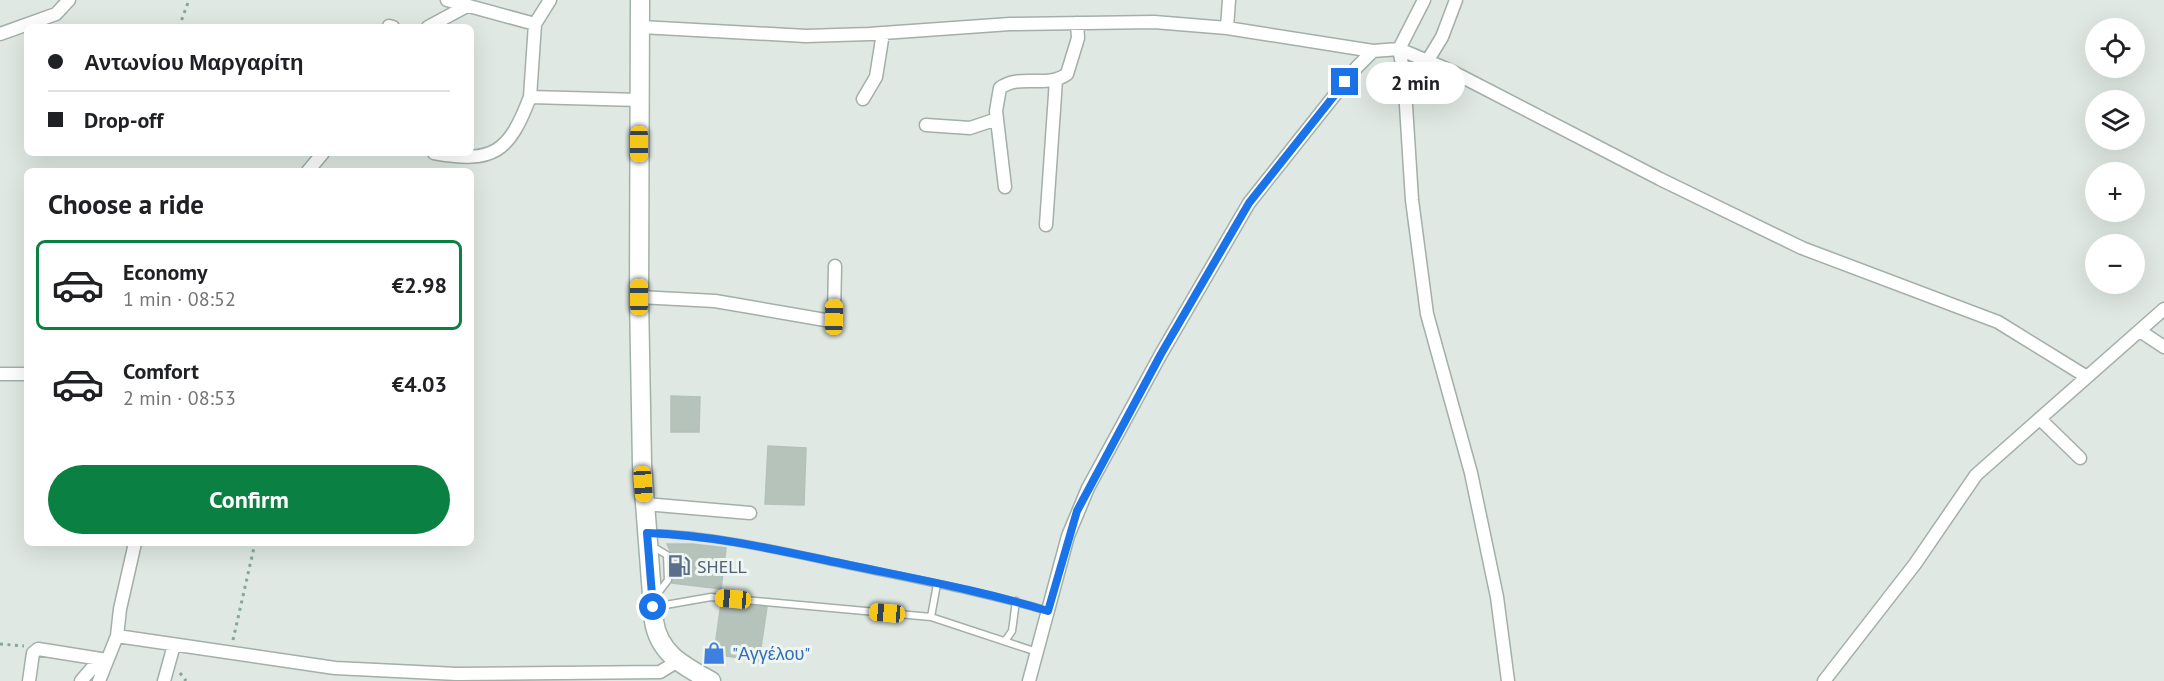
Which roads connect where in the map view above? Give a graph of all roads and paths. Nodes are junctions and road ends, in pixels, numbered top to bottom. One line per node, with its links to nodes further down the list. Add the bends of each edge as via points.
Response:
1 (69, 0): 11 (street, via 56,14)
2 (189, 0): 12 (path)
3 (447, 0): 9 (street)
4 (550, 0): 14 (street)
5 (640, 0): 16 (street)
6 (1229, 0): 17 (street)
7 (1424, 0): 20 (street)
8 (1456, 0): 22 (street)
9 (467, 6): 13 (street); 14 (street)
10 (1077, 23): 17 (street, via 1154,22); 18 (street); 23 (street, via 1075,55 1067,74)
11 (28, 24)
12 (180, 24)
13 (434, 24)
14 (535, 24): 24 (street)
15 (24, 25): 19 (street)
16 (641, 27): 18 (street, via 806,36); 26 (street)
17 (1227, 28): 21 (street)
18 (883, 33): 25 (street, via 876,77)
19 (0, 34)
20 (1399, 49): 21 (street); 22 (street); 72 (street, via 1427,314 1478,506 1497,597)
21 (1373, 51): 53 (street, via 1249,203 1161,354 1077,511)
22 (1428, 60): 41 (street, via 1660,180 1802,248 1998,322)
23 (1056, 80): 27 (street, via 1006,83 998,95); 33 (street)
24 (530, 97): 26 (street); 30 (street, via 517,130 507,142 494,152 474,158)
25 (863, 99)
26 (639, 100): 35 (street)
27 (997, 119): 28 (street, via 970,128); 32 (street)
28 (926, 126)
29 (320, 156): 31 (street)
30 (458, 156)
31 (310, 168)
32 (1005, 187)
33 (1046, 225)
34 (835, 266): 35 (street, via 831,321 715,301)
35 (639, 297): 44 (street)
36 (2164, 309): 37 (street)
37 (2140, 331): 38 (street); 41 (street)
38 (2164, 347)
39 (0, 374): 40 (street)
40 (24, 374)
41 (2086, 377): 42 (street)
42 (2040, 419): 43 (street); 73 (street, via 1976,475 1915,564)
43 (2080, 458)
44 (645, 504): 45 (street); 46 (street)
45 (750, 513)
46 (647, 533): 50 (lane, via 715,538); 51 (street)
47 (134, 546): 55 (street)
48 (254, 546): 61 (path)
49 (657, 549): 51 (lane, via 667,555 668,580)
50 (937, 584): 52 (lane); 54 (lane)
51 (656, 600): 54 (lane, via 711,597); 63 (street, via 660,642)
52 (1016, 602): 53 (lane); 56 (lane, via 1012,631)
53 (1048, 611): 60 (street)
54 (931, 617): 56 (lane)
55 (117, 636): 58 (street); 62 (street)
56 (1005, 641): 60 (lane)
57 (0, 644): 59 (path)
58 (174, 645): 61 (street); 69 (street)
59 (38, 649): 62 (street); 66 (street, via 33,653)
60 (1037, 652): 71 (street)
61 (230, 654): 64 (street)
62 (104, 659): 67 (street); 68 (street)
63 (678, 661): 65 (street, via 660,672); 70 (street)
64 (346, 675): 65 (street)
65 (618, 677)
66 (30, 681)
67 (81, 681)
68 (99, 681)
69 (164, 681)
70 (711, 681)
71 (1029, 681)
72 (1508, 681)
73 (1824, 681)

